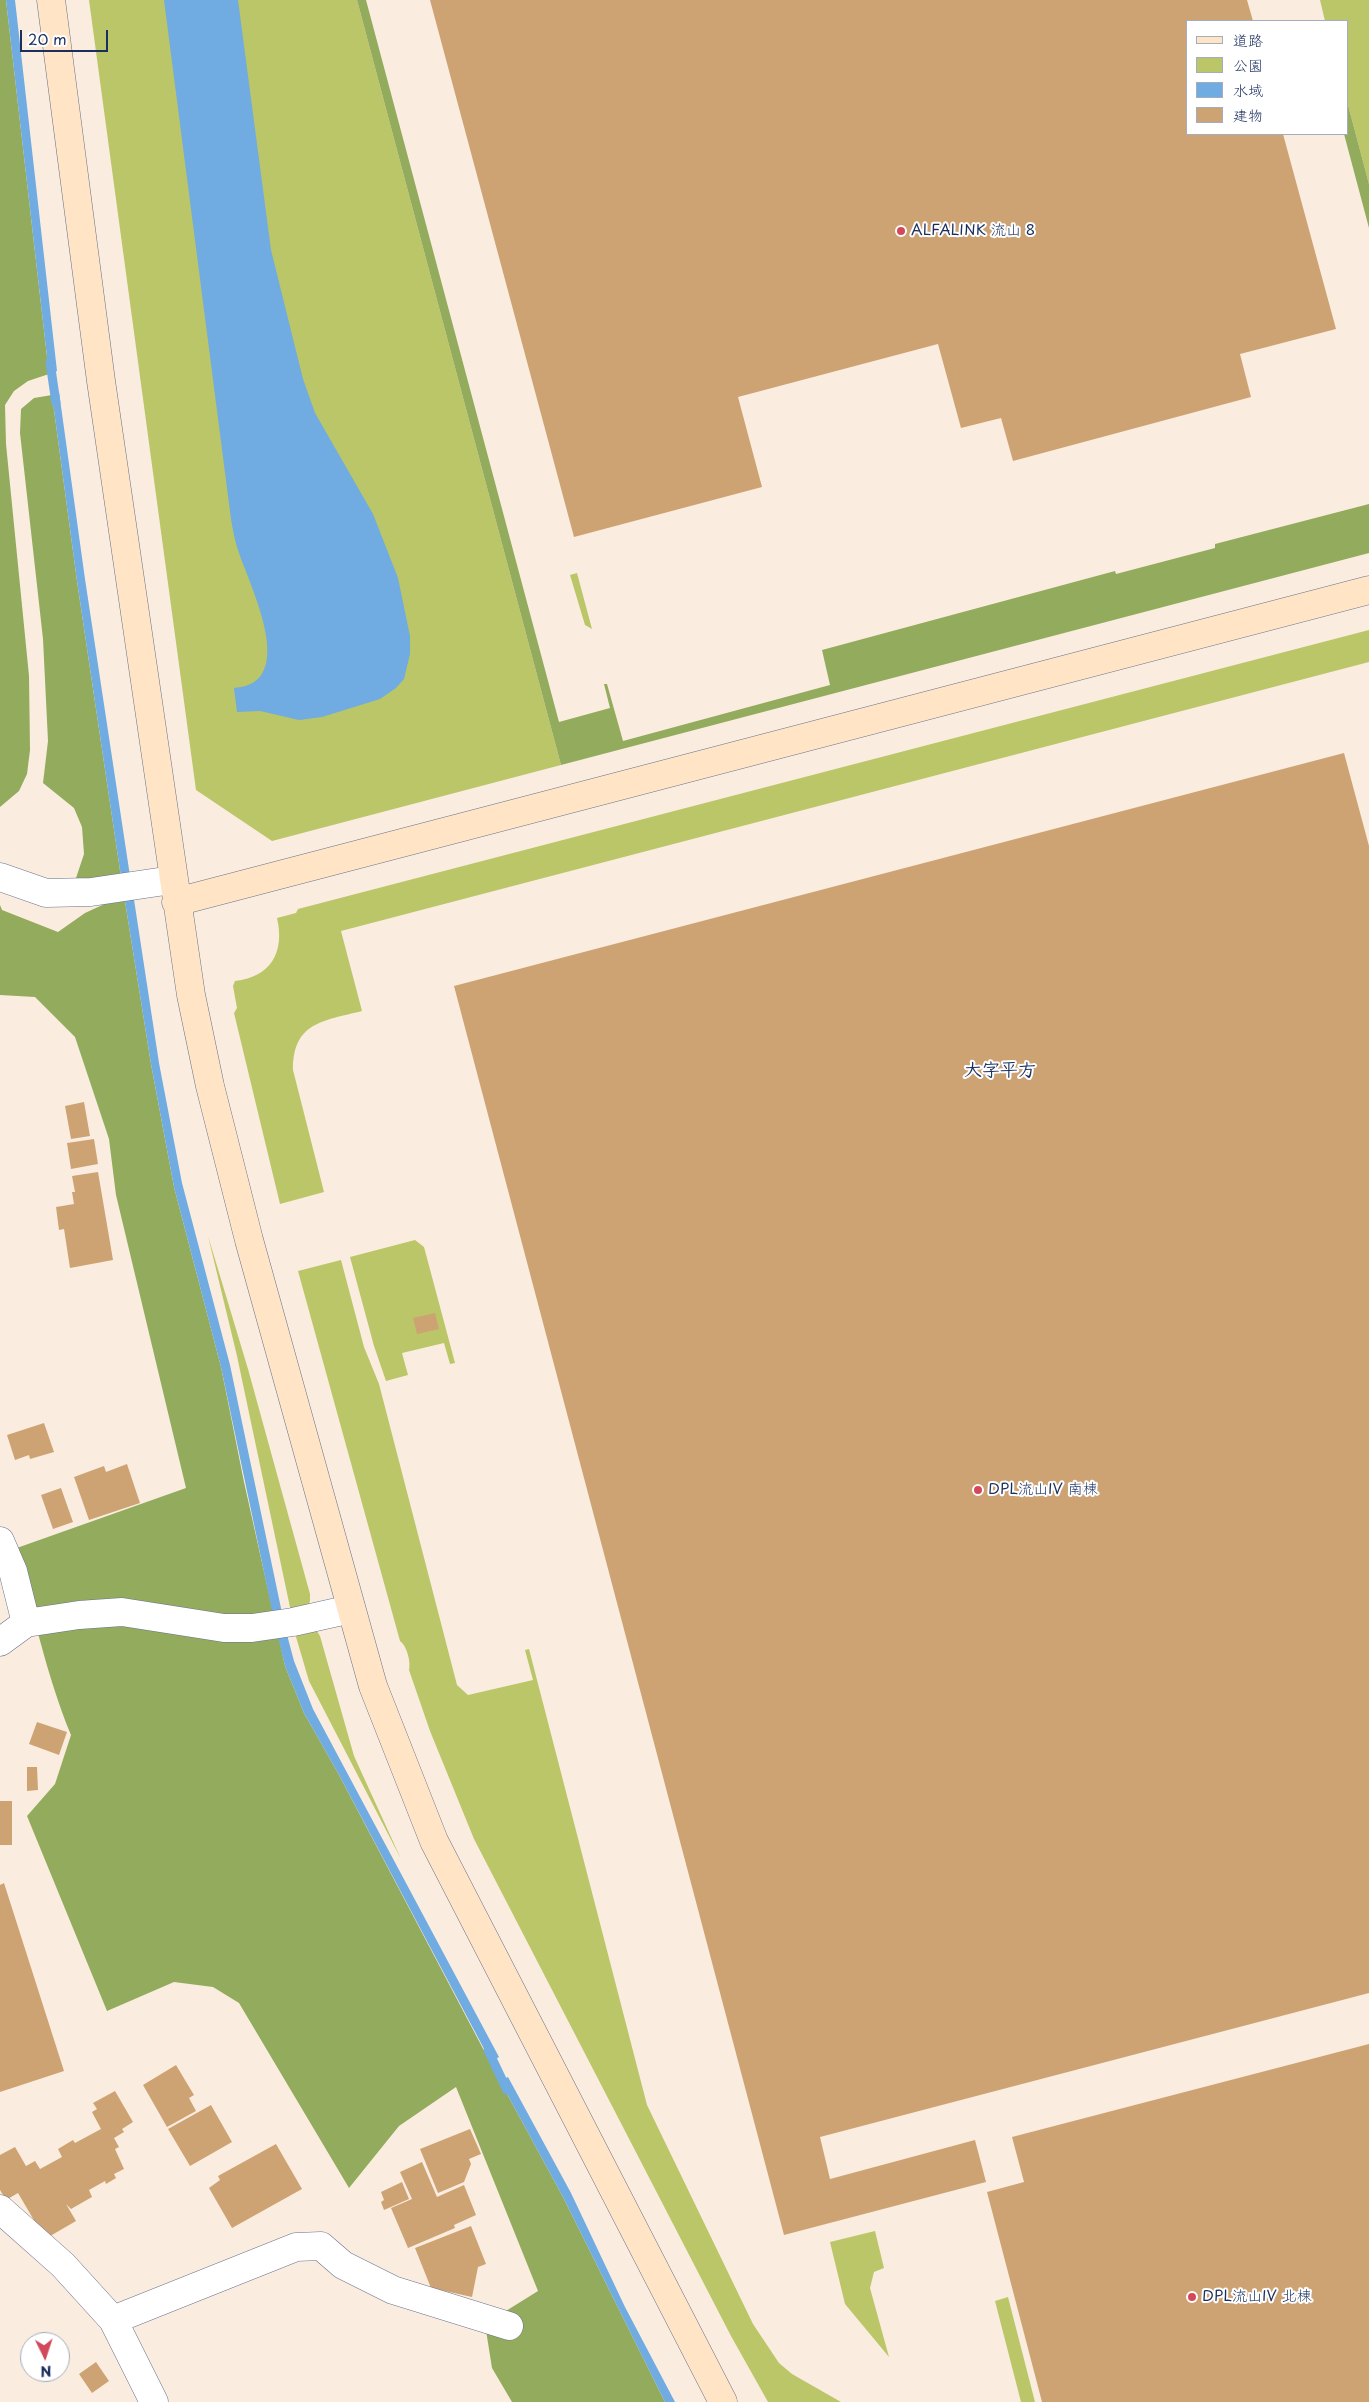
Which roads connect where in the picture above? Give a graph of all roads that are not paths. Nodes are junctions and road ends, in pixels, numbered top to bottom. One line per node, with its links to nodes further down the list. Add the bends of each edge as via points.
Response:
1 (51, 0): 4 (street, via 101,381)
2 (1369, 590): 4 (street)
3 (0, 877): 4 (street, via 46,893 91,892 126,886)
4 (174, 891): 6 (street, via 210,1086)
5 (0, 1541): 7 (street)
6 (351, 1609): 7 (street, via 252,1628 224,1628 122,1612); 13 (street, via 373,1686 434,1841)
7 (26, 1623): 8 (street)
8 (0, 1642)
9 (0, 2209): 10 (street, via 63,2265)
10 (113, 2320): 11 (street, via 296,2247 321,2246 343,2265 386,2287); 12 (street)
11 (509, 2326)
12 (154, 2402)
13 (723, 2402)

